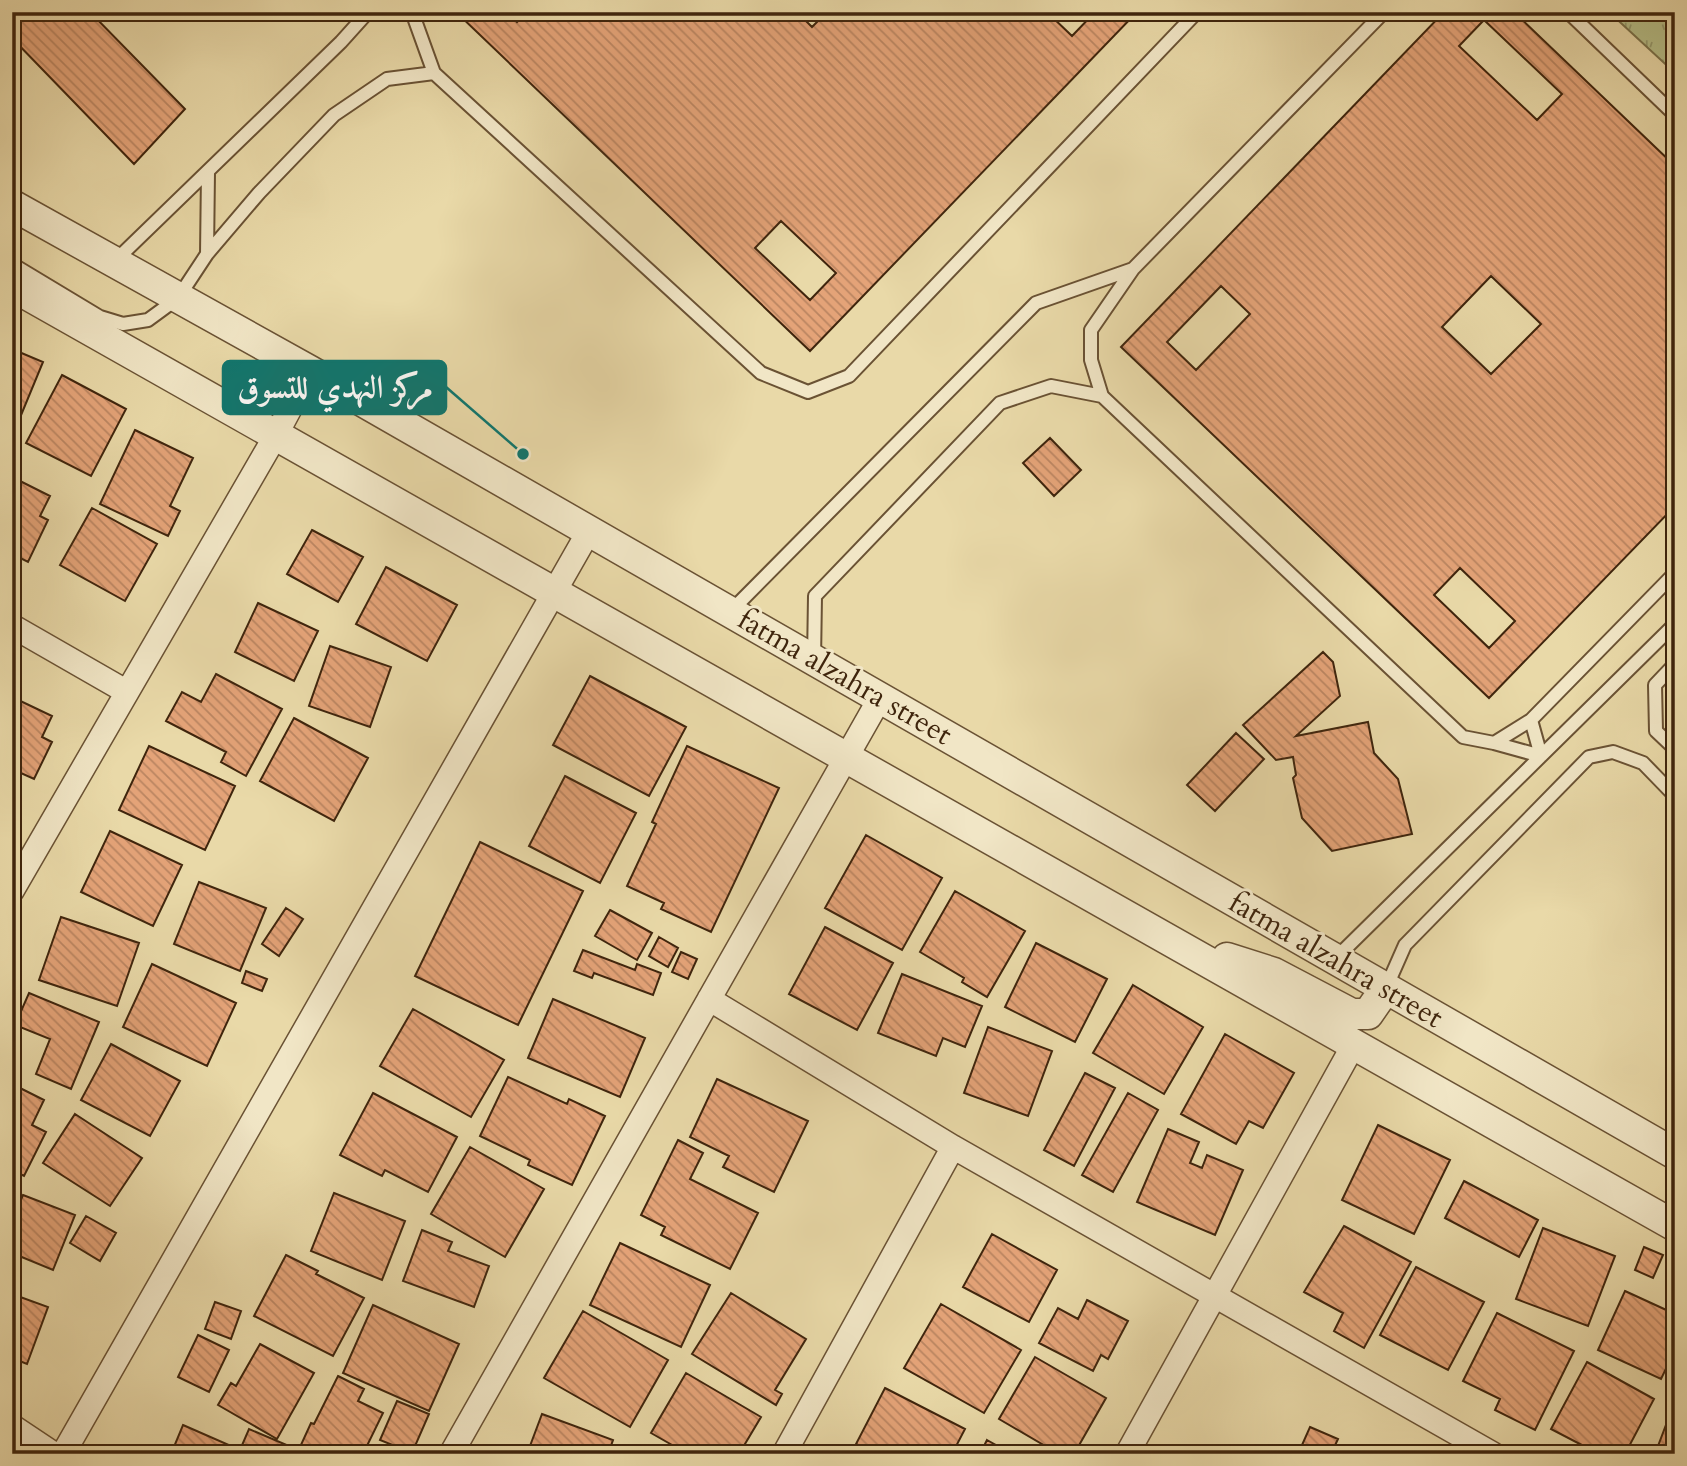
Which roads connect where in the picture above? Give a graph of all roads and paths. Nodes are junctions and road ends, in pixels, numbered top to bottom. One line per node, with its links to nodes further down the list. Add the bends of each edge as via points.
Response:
1 (368, 12): 8 (lane)
2 (412, 12): 6 (lane)
3 (1197, 12): 6 (lane, via 849,376 808,391 761,373)
4 (1384, 12): 13 (lane)
5 (1567, 12): 7 (lane)
6 (434, 73): 10 (lane, via 387,79 334,115)
7 (1675, 115)
8 (208, 172): 10 (lane); 11 (lane)
9 (12, 205): 11 (street, fatma alzahra street)
10 (207, 254): 15 (lane)
11 (114, 262): 15 (street, fatma alzahra street)
12 (12, 264): 15 (lane, via 100,317 123,324 148,320)
13 (1133, 269): 17 (lane, via 1091,330 1091,360); 22 (lane, via 1036,303)
14 (12, 286): 18 (street)
15 (178, 298): 16 (street, fatma alzahra street)
16 (310, 371): 18 (street); 19 (street, fatma alzahra street)
17 (1102, 396): 25 (lane, via 1051,386 1000,403 815,596); 30 (lane, via 1463,737)
18 (275, 435): 21 (street); 27 (street)
19 (589, 531): 21 (street); 22 (street, fatma alzahra street)
20 (1675, 573): 29 (lane)
21 (554, 592): 32 (street); 46 (street)
22 (731, 612): 25 (street, fatma alzahra street)
23 (1675, 624): 36 (lane)
24 (12, 626): 27 (street)
25 (814, 660): 28 (street, fatma alzahra street)
26 (1675, 664): 31 (lane, via 1655,685 1656,731)
27 (127, 692): 34 (street)
28 (880, 698): 32 (street); 36 (street, fatma alzahra street)
29 (1531, 720): 30 (lane); 30 (lane, via 1541,756)
30 (1494, 743)
31 (1675, 750)
32 (847, 758): 35 (street); 38 (street)
33 (1675, 796): 37 (lane, via 1643,764 1613,752 1589,757 1405,945)
34 (12, 891)
35 (1160, 935): 37 (street, via 1274,973 1352,1014 1368,1014); 39 (street)
36 (1335, 959): 37 (street, fatma alzahra street)
37 (1386, 988): 41 (street, fatma alzahra street)
38 (709, 999): 40 (street); 47 (street)
39 (1354, 1044): 42 (street); 43 (street)
40 (953, 1147): 43 (street); 48 (street)
41 (1675, 1154)
42 (1675, 1226)
43 (1216, 1297): 49 (street); 50 (street)
44 (12, 1426): 45 (street)
45 (54, 1454)
46 (63, 1454)
47 (451, 1454)
48 (784, 1454)
49 (1127, 1454)
50 (1493, 1454)

